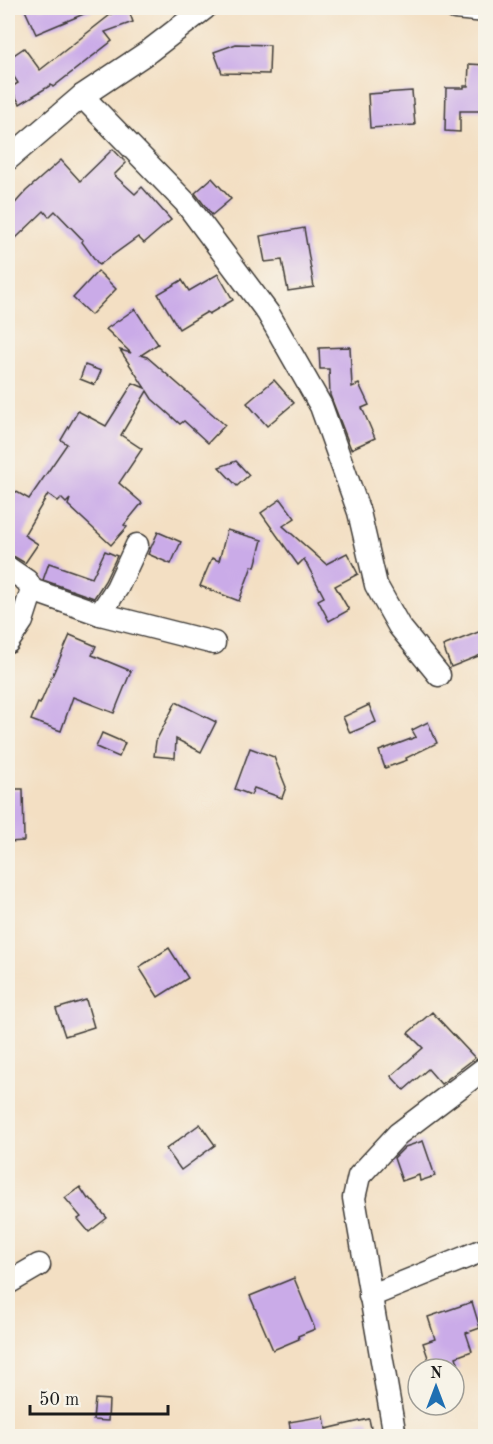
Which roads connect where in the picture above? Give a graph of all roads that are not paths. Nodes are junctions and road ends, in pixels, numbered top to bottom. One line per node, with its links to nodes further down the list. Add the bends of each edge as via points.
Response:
1 (205, 8): 4 (street)
2 (455, 8): 3 (street)
3 (486, 11)
4 (82, 96): 5 (street); 12 (street, via 185,202 268,313 321,406 359,512 376,585 399,626)
5 (8, 159)
6 (137, 545): 9 (street)
7 (8, 568): 8 (street, via 27,581)
8 (32, 590): 9 (street); 10 (street, via 22,621)
9 (100, 614): 11 (street)
10 (8, 642)
11 (214, 643)
12 (440, 675)
13 (485, 1068): 17 (street, via 398,1134 359,1176 354,1198)
14 (486, 1249): 17 (street)
15 (39, 1265): 16 (street)
16 (8, 1283)
17 (370, 1296): 18 (street)
18 (395, 1437)

